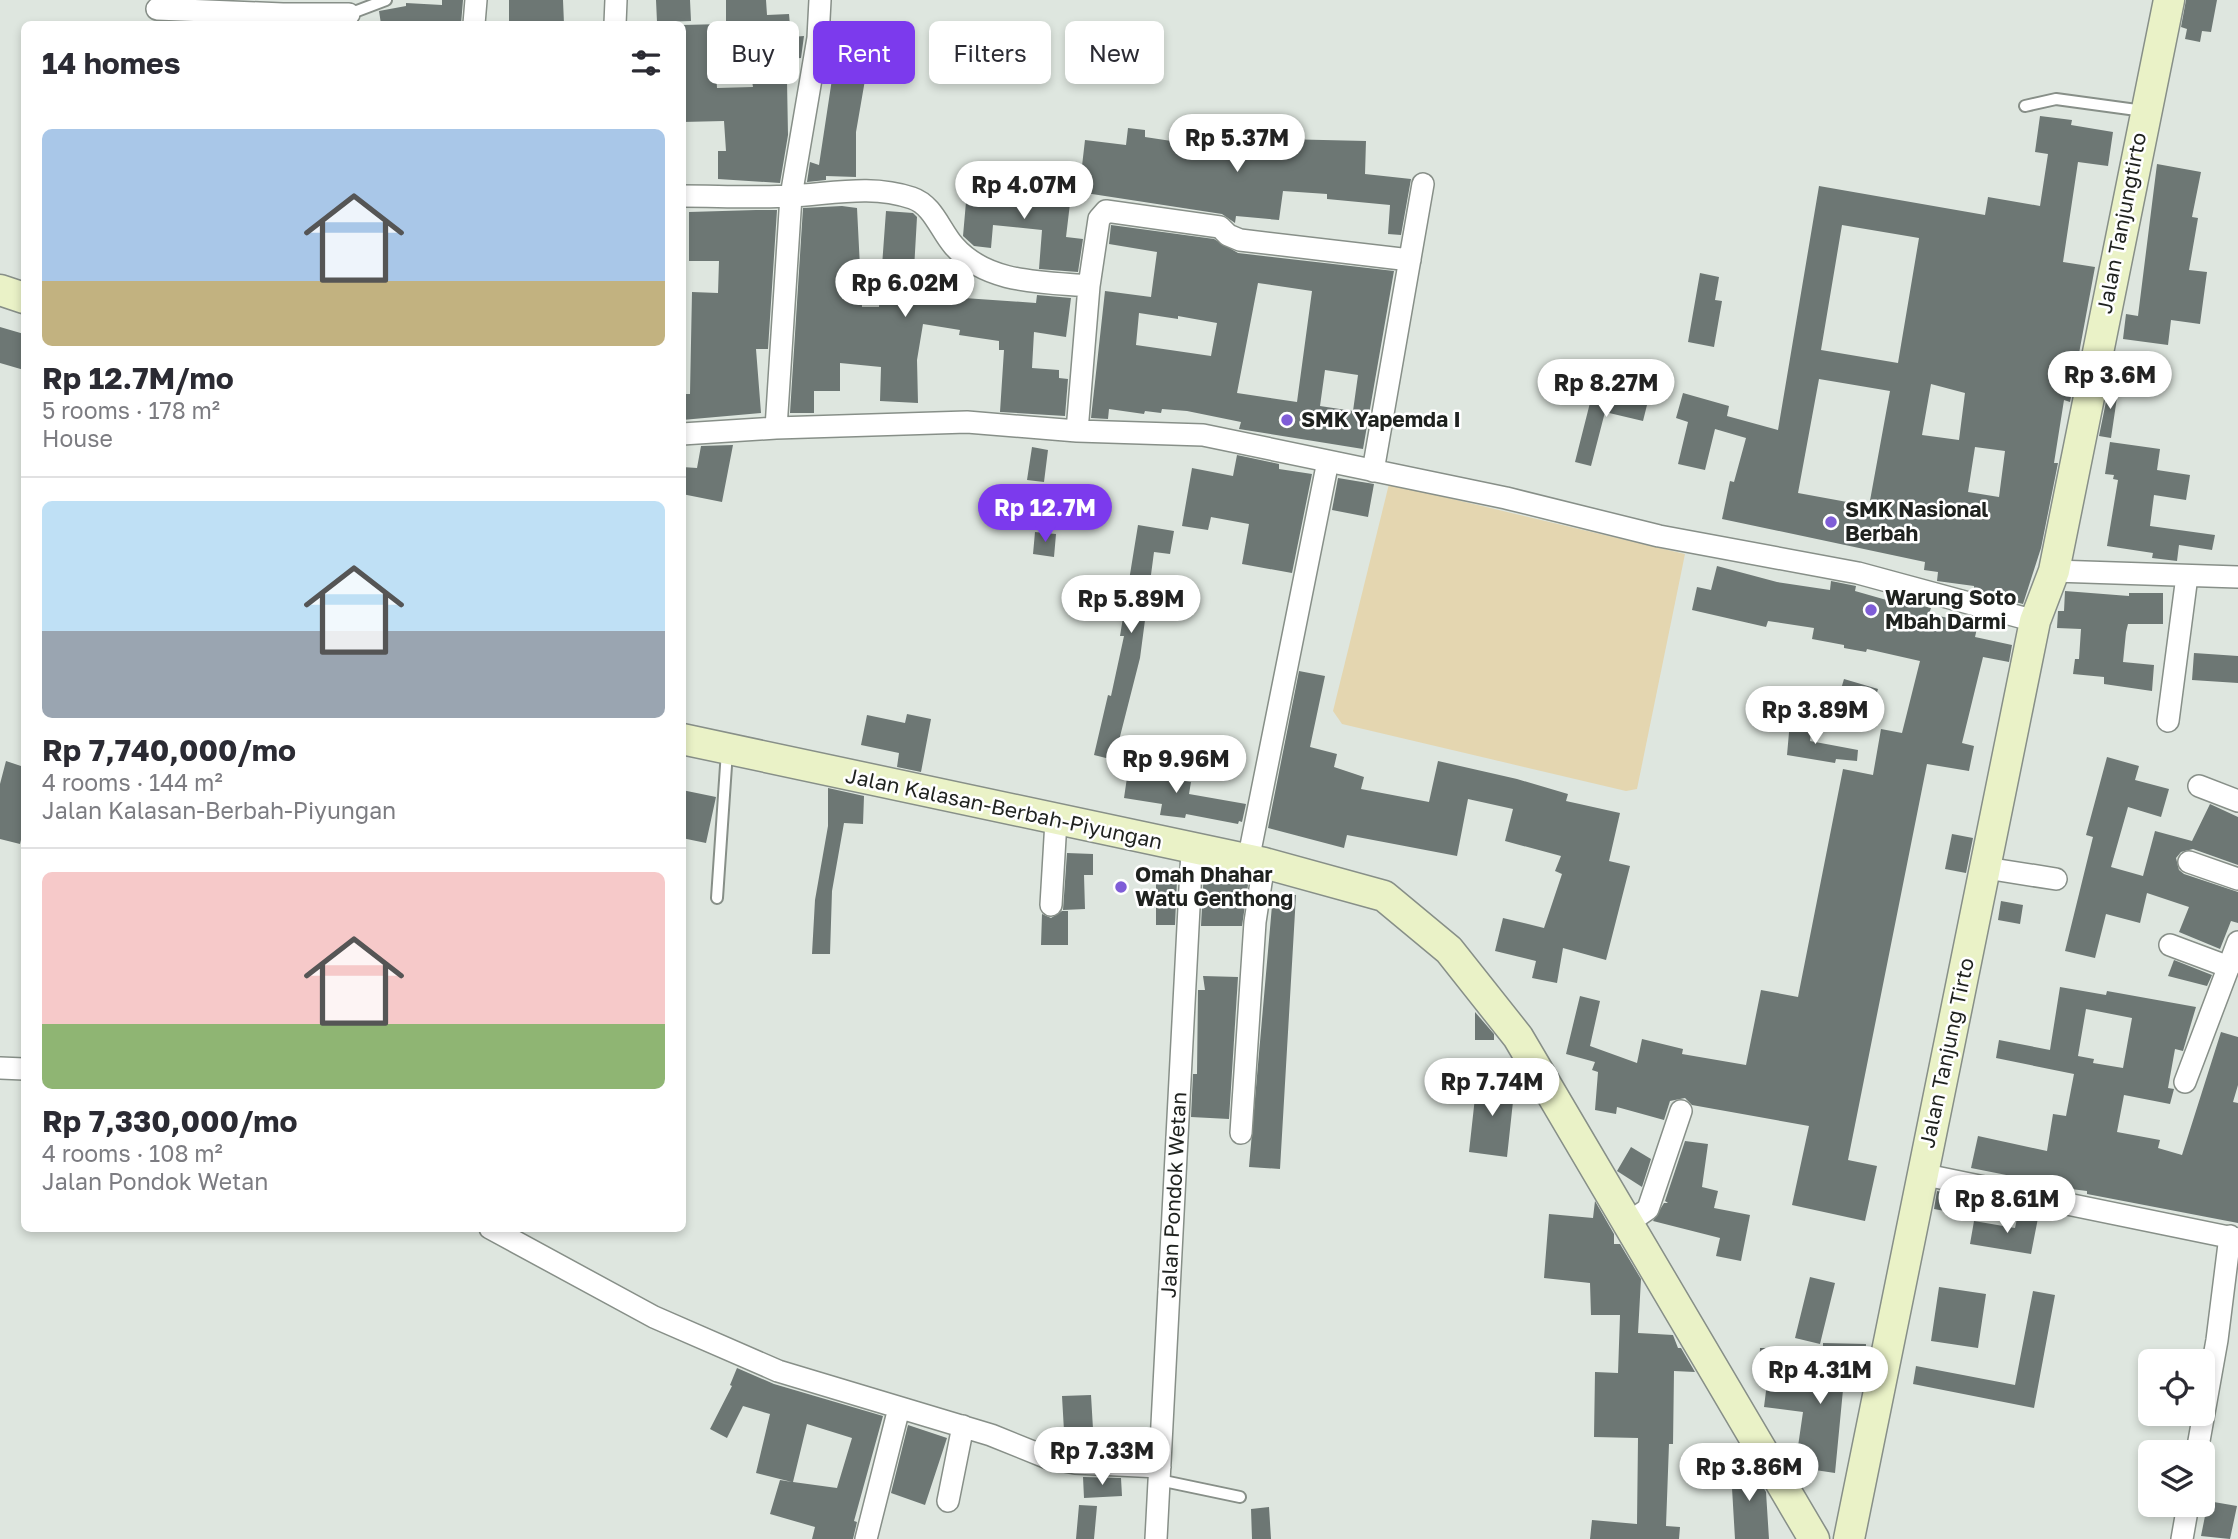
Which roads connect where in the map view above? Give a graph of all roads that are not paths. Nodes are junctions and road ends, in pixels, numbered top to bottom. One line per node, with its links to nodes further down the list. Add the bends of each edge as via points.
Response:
1 (386, 0): 7 (lane)
2 (476, 0): 8 (street)
3 (616, 0): 9 (street)
4 (820, 0): 14 (street, via 818,38)
5 (2169, 0): 11 (street, Jalan Tanjungtirto)
6 (156, 11): 7 (street)
7 (349, 13)
8 (474, 21)
9 (614, 21)
10 (2025, 106): 11 (lane, via 2056,99)
11 (2144, 111): 24 (street, Jalan Tanjungtirto)
12 (1423, 184): 15 (street)
13 (686, 196): 14 (street)
14 (791, 196): 16 (street, via 862,190 916,199 955,247 992,272 1017,280); 19 (street)
15 (1410, 260): 16 (street, via 1240,240 1220,227 1106,211 1098,219); 23 (street)
16 (1089, 286): 20 (street)
17 (0, 290): 18 (street)
18 (21, 297)
19 (776, 428): 20 (street, via 967,422); 21 (street)
20 (1077, 431): 22 (street, via 1203,435)
21 (686, 434)
22 (1328, 461): 23 (street); 35 (street)
23 (1373, 471): 27 (street, via 1659,536 1858,573)
24 (2054, 570): 25 (street); 27 (street, Jalan Tanjung Tirto)
25 (2187, 576): 26 (street); 28 (street)
26 (2238, 577)
27 (2035, 621): 37 (street, Jalan Tanjung Tirto)
28 (2168, 722)
29 (686, 740): 30 (street, Jalan Kalasan-Berbah-Piyungan)
30 (727, 748): 33 (street, Jalan Kalasan-Berbah-Piyungan); 40 (lane)
31 (2199, 786): 32 (street)
32 (2238, 801)
33 (1056, 821): 34 (street, Jalan Kalasan-Berbah-Piyungan); 41 (street)
34 (1192, 850): 35 (street, Jalan Kalasan-Berbah-Piyungan); 57 (street, Jalan Pondok Wetan)
35 (1256, 862): 49 (street); 51 (street, Jalan Kalasan-Berbah-Piyungan, via 1384,897 1449,950 1518,1037)
36 (2189, 862): 39 (street)
37 (1986, 868): 38 (street); 50 (street, Jalan Tanjung Tirto)
38 (2056, 879)
39 (2238, 879)
40 (717, 898)
41 (1051, 905)
42 (2238, 942): 44 (street)
43 (2170, 945): 44 (street)
44 (2228, 967): 47 (street)
45 (0, 1068): 46 (street)
46 (21, 1069)
47 (2185, 1082)
48 (1681, 1111): 51 (street, via 1648,1209)
49 (1241, 1133)
50 (1921, 1174): 53 (street); 61 (street, Jalan Tanjung Tirto)
51 (1628, 1223): 62 (street, Jalan Kalasan-Berbah-Piyungan)
52 (497, 1232): 54 (street, via 729,1352)
53 (2234, 1238): 56 (street)
54 (899, 1408): 55 (street); 63 (street)
55 (963, 1426): 57 (street, via 1048,1458); 59 (street)
56 (2199, 1440)
57 (1159, 1473): 58 (lane); 64 (street, Jalan Pondok Wetan)
58 (1240, 1497)
59 (948, 1501)
60 (2186, 1517): 65 (street)
61 (1849, 1534): 62 (street)
62 (1813, 1537)
63 (866, 1539)
64 (1156, 1539)
65 (2182, 1539)

